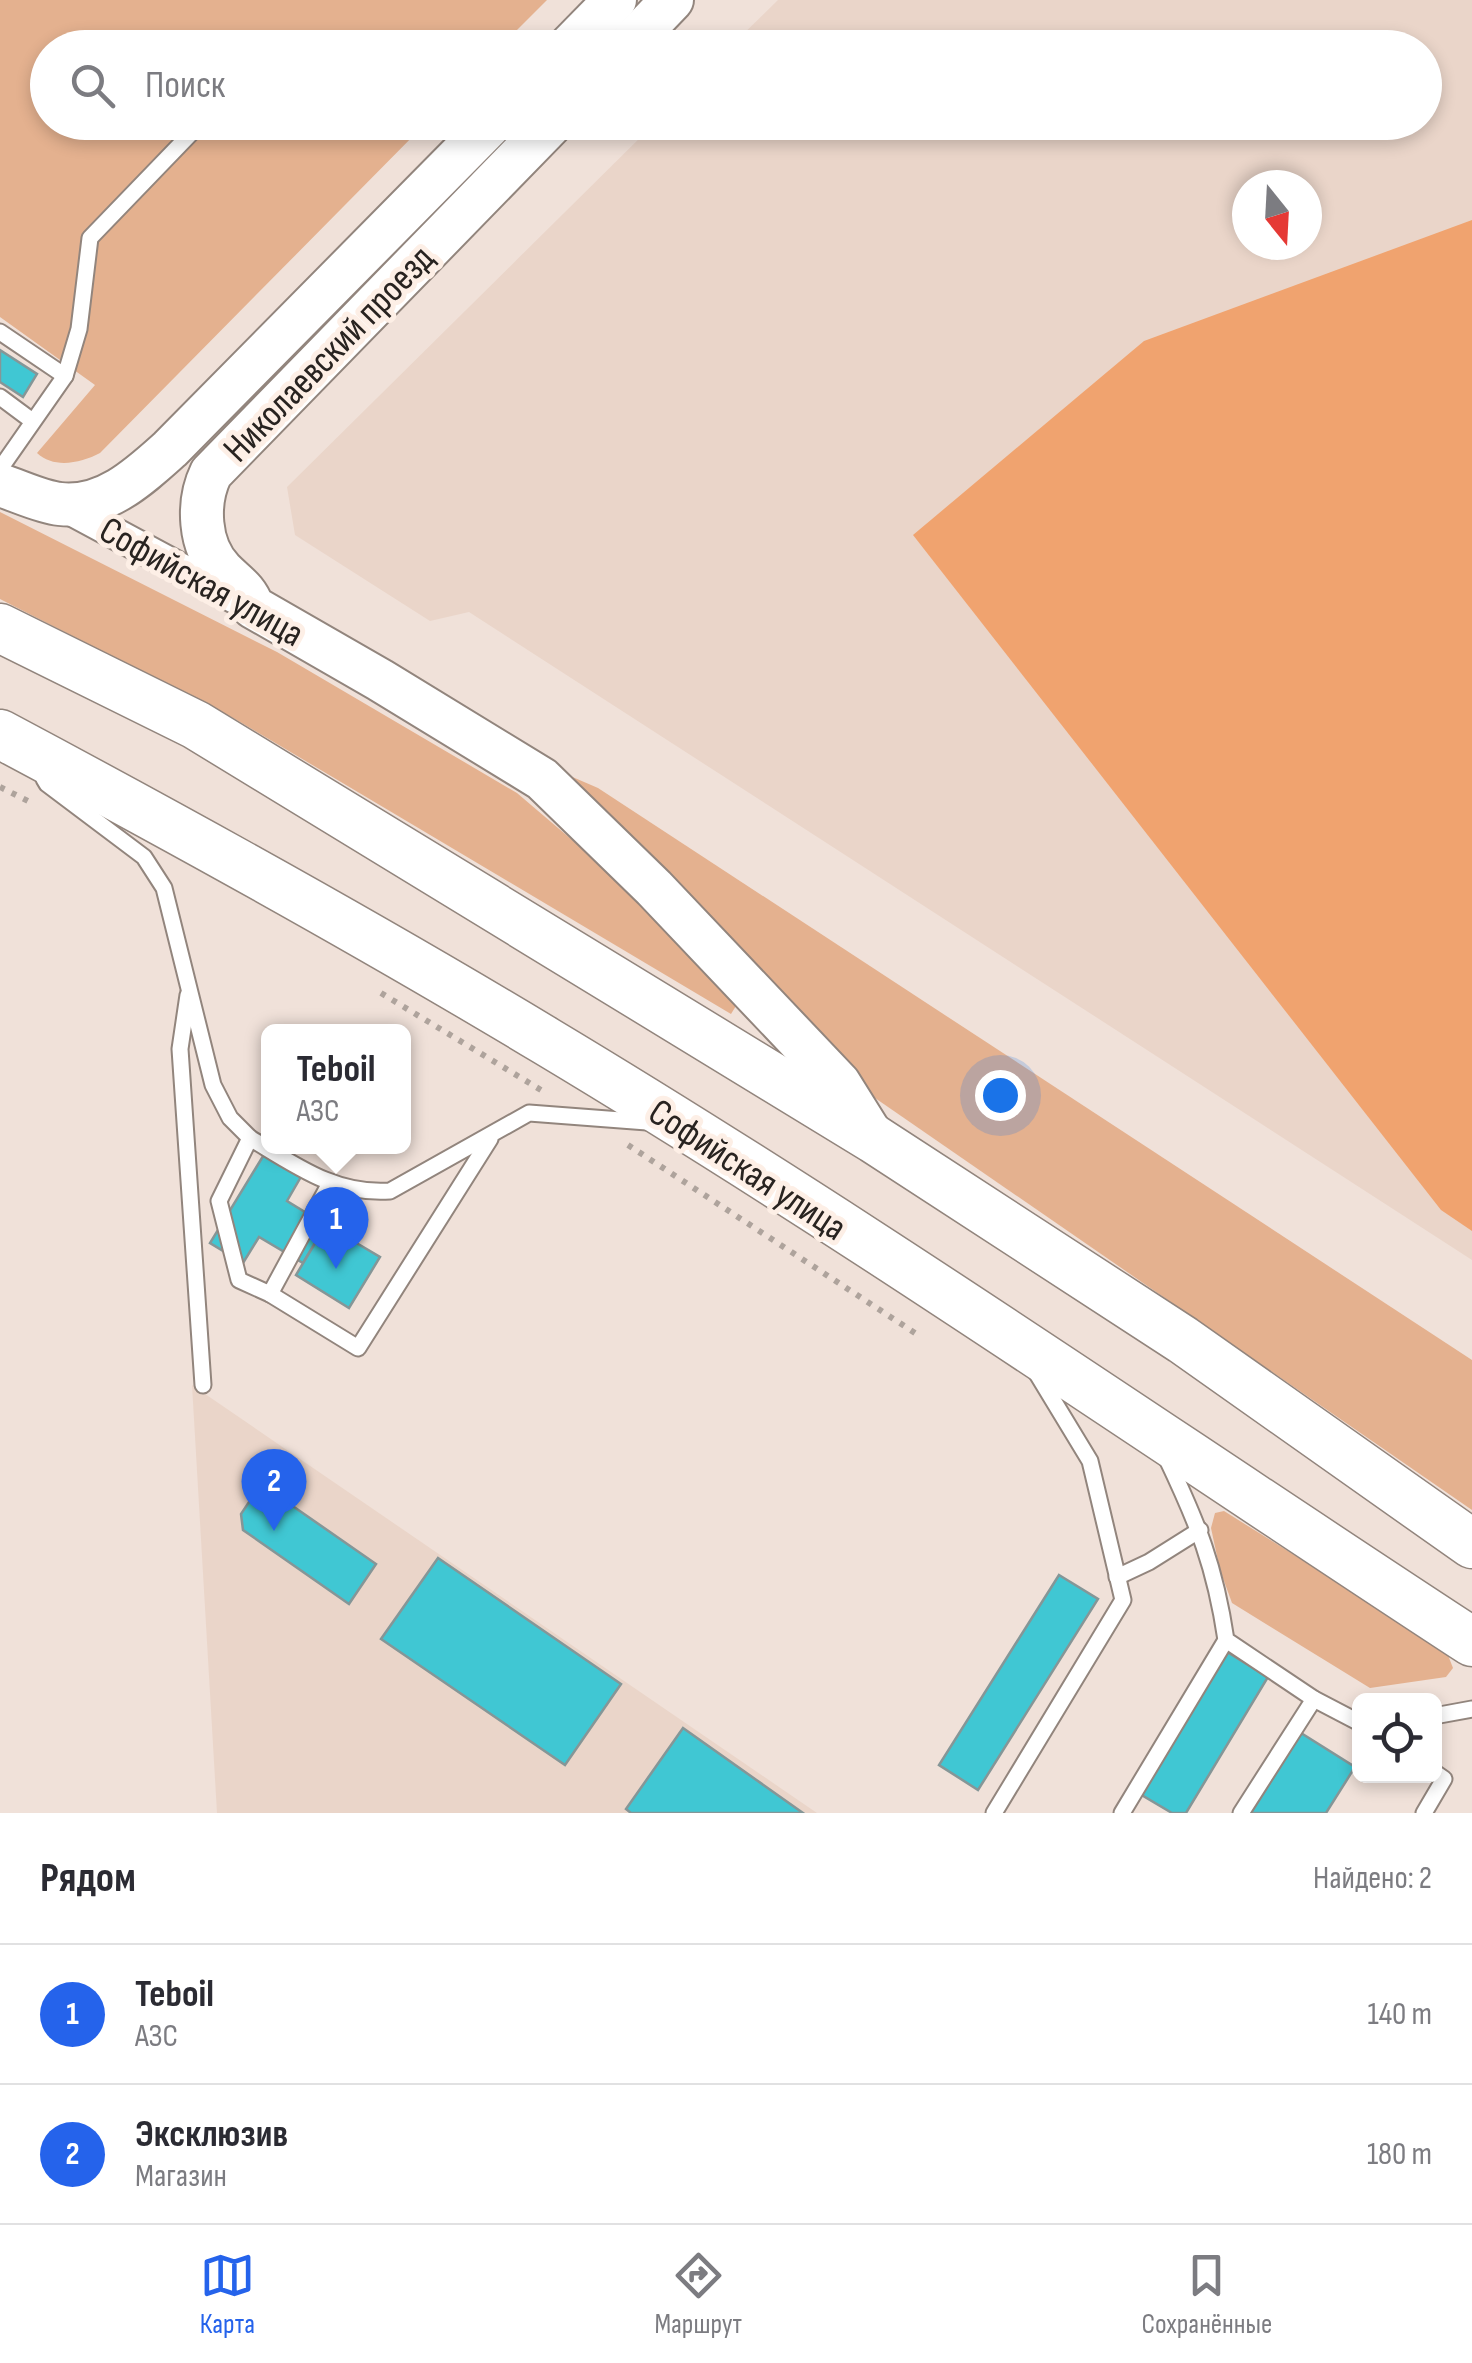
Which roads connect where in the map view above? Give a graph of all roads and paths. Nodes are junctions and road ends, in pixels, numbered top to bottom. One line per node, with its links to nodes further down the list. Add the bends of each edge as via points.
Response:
1 (615, 0): 3 (street)
2 (672, 0): 4 (street)
3 (586, 30)
4 (643, 30)
5 (185, 140): 9 (lane, via 90,238 79,330)
6 (475, 140): 14 (street, Николаевский проезд, via 136,480 114,493)
7 (535, 140): 15 (street, Николаевский проезд, via 210,473 200,518 220,568 246,589)
8 (0, 332): 9 (lane)
9 (64, 376): 11 (lane)
10 (0, 397): 11 (lane)
11 (32, 420): 12 (lane)
12 (0, 468)
13 (0, 485): 14 (street, Софийская улица)
14 (61, 504): 15 (street, Софийская улица)
15 (253, 608): 26 (street, Софийская улица, via 542,779 839,1083)
16 (0, 628): 26 (main road, Софийская улица, via 196,724)
17 (14, 741): 21 (lane, via 47,784 144,857 164,888); 23 (main road, Софийская улица, via 545,1040)
18 (0, 787): 19 (path)
19 (36, 805)
20 (364, 983): 22 (path)
21 (190, 986): 25 (lane, via 213,1085); 33 (lane, via 180,1050)
22 (583, 1115): 23 (lane); 24 (lane, via 528,1113); 31 (path)
23 (678, 1124): 32 (main road, Софийская улица)
24 (492, 1135): 29 (lane, via 390,1191); 30 (lane, via 358,1348)
25 (250, 1138): 27 (lane); 30 (lane, via 219,1201 239,1280)
26 (874, 1139): 36 (main road, Софийская улица, via 1183,1340)
27 (261, 1144)
28 (277, 1154): 29 (lane)
29 (329, 1184): 30 (lane)
30 (270, 1294)
31 (915, 1333)
32 (1019, 1344): 34 (main road, Софийская улица); 37 (lane, via 1090,1462)
33 (202, 1385)
34 (1156, 1435): 35 (lane); 39 (main road, Софийская улица)
35 (1200, 1530): 37 (lane); 38 (lane)
36 (1472, 1544)
37 (1117, 1577): 45 (lane, via 1123,1600)
38 (1226, 1640): 40 (lane); 46 (lane)
39 (1472, 1642)
40 (1314, 1699): 43 (lane); 47 (lane)
41 (1472, 1709): 42 (lane)
42 (1442, 1715)
43 (1352, 1720)
44 (1441, 1783): 48 (lane)
45 (994, 1813)
46 (1122, 1813)
47 (1241, 1813)
48 (1424, 1813)

